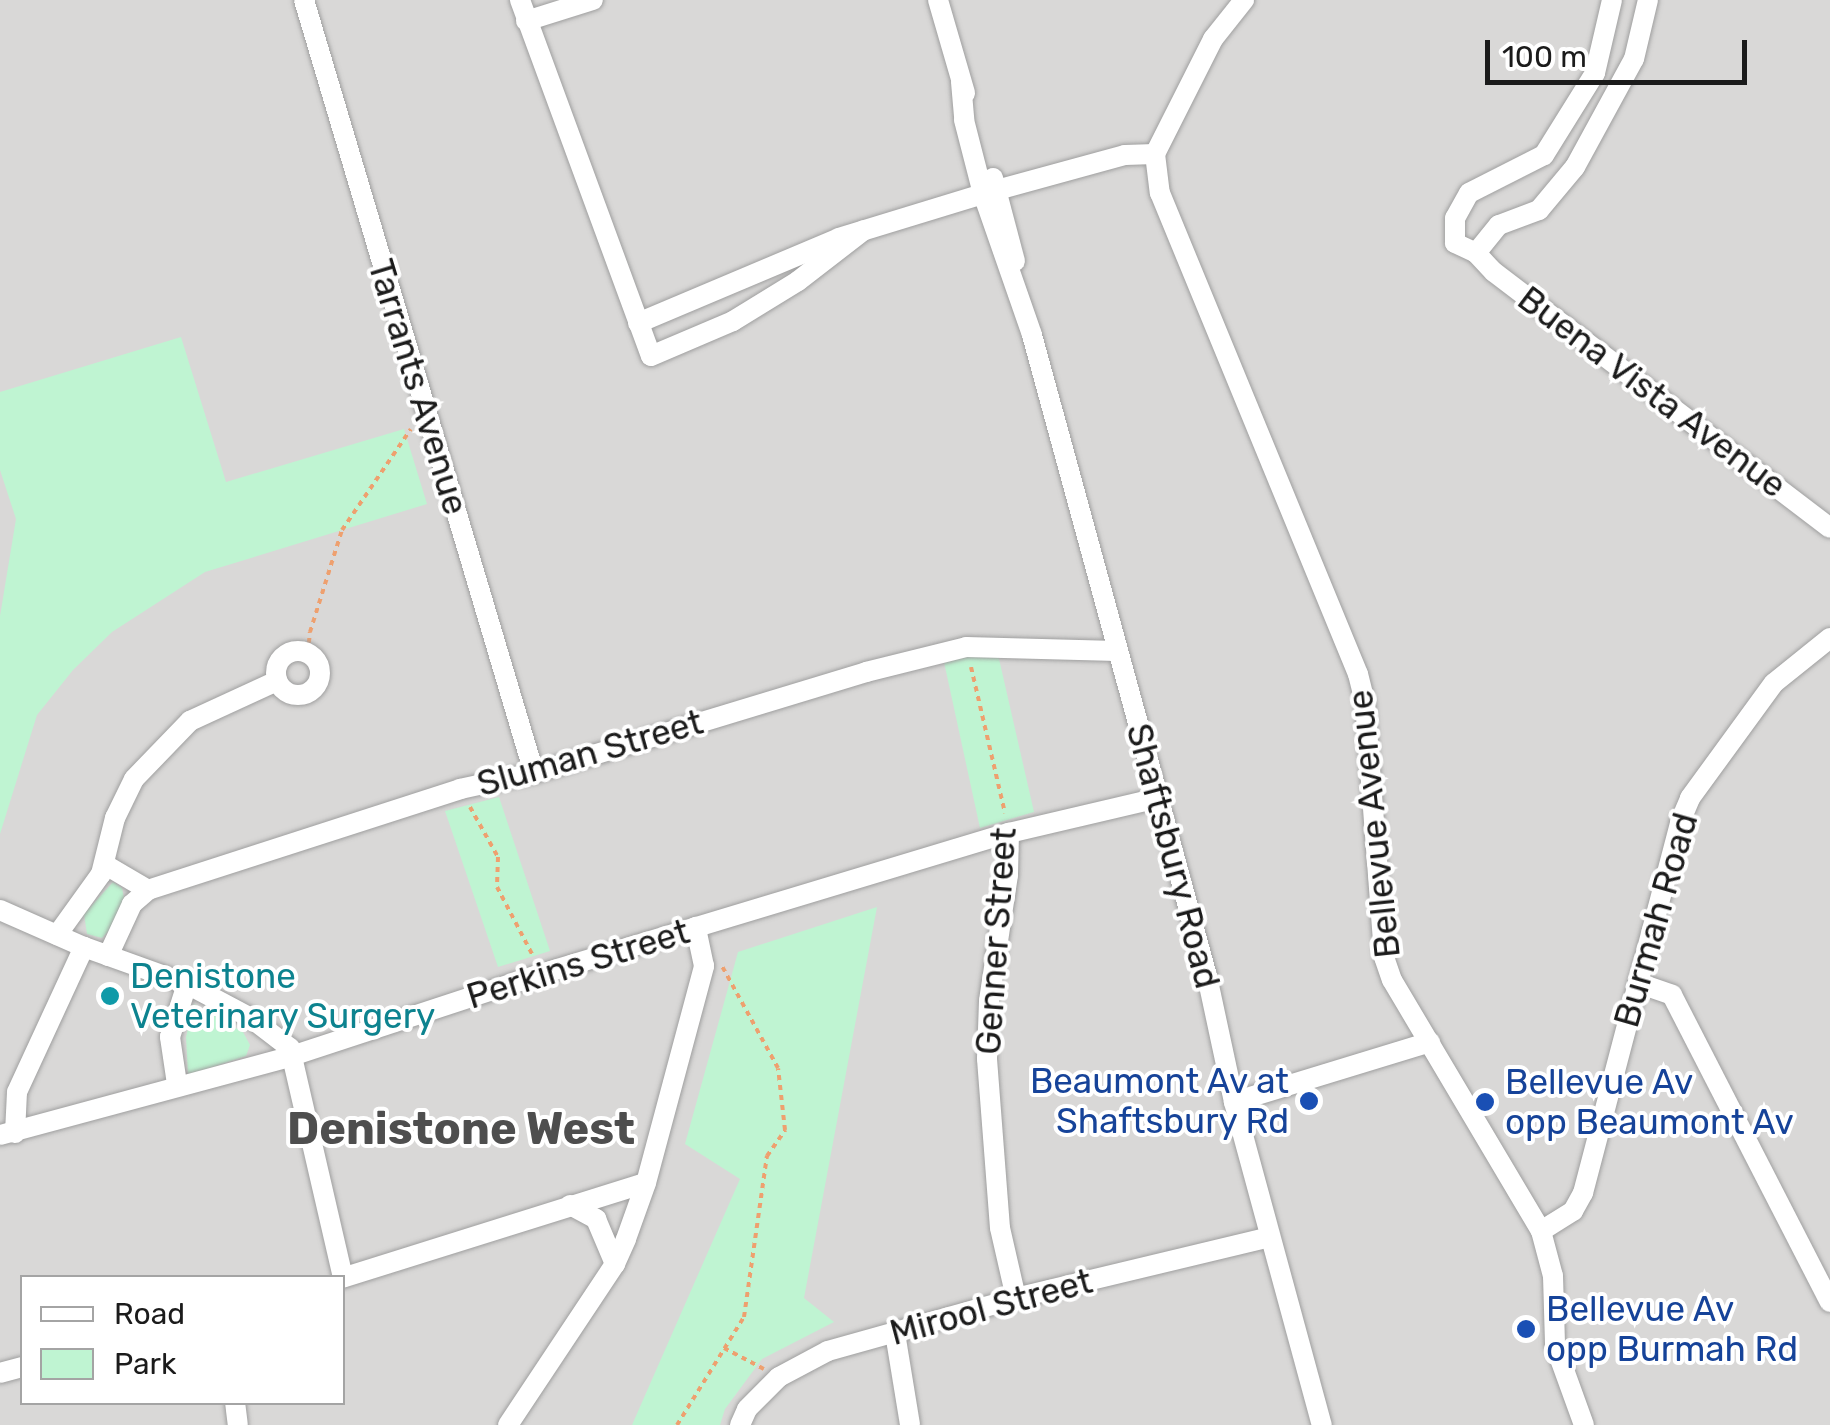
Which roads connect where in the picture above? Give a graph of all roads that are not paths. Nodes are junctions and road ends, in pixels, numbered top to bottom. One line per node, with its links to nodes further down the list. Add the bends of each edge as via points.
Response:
1 (304, 0): 18 (street, Tarrants Avenue)
2 (520, 0): 8 (street)
3 (593, 0): 8 (street)
4 (938, 0): 10 (street, Shaftsbury Road, via 961,82 964,120)
5 (1244, 0): 9 (street, via 1212,39)
6 (1612, 0): 12 (street, Buena Vista Avenue, via 1595,74 1544,156 1468,193 1456,218 1456,243)
7 (1648, 0): 12 (street, via 1634,59 1575,167 1539,210 1500,224)
8 (526, 21): 13 (street)
9 (1155, 154): 10 (street, via 1125,155); 30 (street, Bellevue Avenue, via 1160,193 1358,674 1384,958)
10 (990, 192): 11 (street); 16 (street, Shaftsbury Road, via 1000,251 1018,288)
11 (864, 230): 13 (street); 13 (street, via 733,322 651,356)
12 (1476, 254): 14 (street, Buena Vista Avenue)
13 (638, 323)
14 (1830, 528)
15 (1830, 638): 29 (street, Burmah Road, via 1774,683 1690,798)
16 (1117, 651): 18 (street, Sluman Street, via 966,647); 19 (street, Shaftsbury Road)
17 (277, 681): 17 (street, via 287,653 308,653 320,669 316,687 299,695); 21 (street, via 177,731 134,778)
18 (534, 773): 22 (street, Sluman Street, via 460,790)
19 (1158, 798): 20 (street, Perkins Street); 33 (street, Shaftsbury Road)
20 (1009, 832): 24 (street, Perkins Street); 42 (street, Genner Street, via 988,1059 1000,1228)
21 (104, 864): 22 (street); 25 (street)
22 (148, 890): 27 (street, via 132,904)
23 (0, 910): 25 (street)
24 (696, 928): 31 (street, Perkins Street); 35 (street, via 704,966)
25 (56, 935): 26 (street)
26 (84, 947): 27 (street); 34 (street, via 17,1092)
27 (108, 956): 28 (street)
28 (187, 984): 31 (street, via 251,1018); 32 (street, via 170,1037)
29 (1638, 984): 37 (street, Burmah Road, via 1582,1192 1573,1211); 43 (street, via 1672,996)
30 (1430, 1042): 33 (street); 37 (street, Bellevue Avenue)
31 (292, 1056): 32 (street, Perkins Street); 40 (street)
32 (178, 1084): 34 (street, Perkins Street)
33 (1234, 1102): 38 (street, Shaftsbury Road)
34 (8, 1134)
35 (646, 1183): 36 (street); 39 (street)
36 (570, 1205): 39 (street, via 596,1220); 41 (street)
37 (1541, 1230): 49 (street, Bellevue Avenue, via 1553,1276 1555,1345)
38 (1270, 1237): 42 (street, Mirool Street); 48 (street, Shaftsbury Road)
39 (615, 1264): 45 (street)
40 (342, 1275)
41 (345, 1277)
42 (1016, 1298): 44 (street, Mirool Street)
43 (1830, 1302)
44 (896, 1333): 46 (street, Mirool Street, via 828,1351 779,1377 746,1409); 47 (street)
45 (508, 1425)
46 (740, 1425)
47 (910, 1425)
48 (1322, 1425)
49 (1584, 1425)

